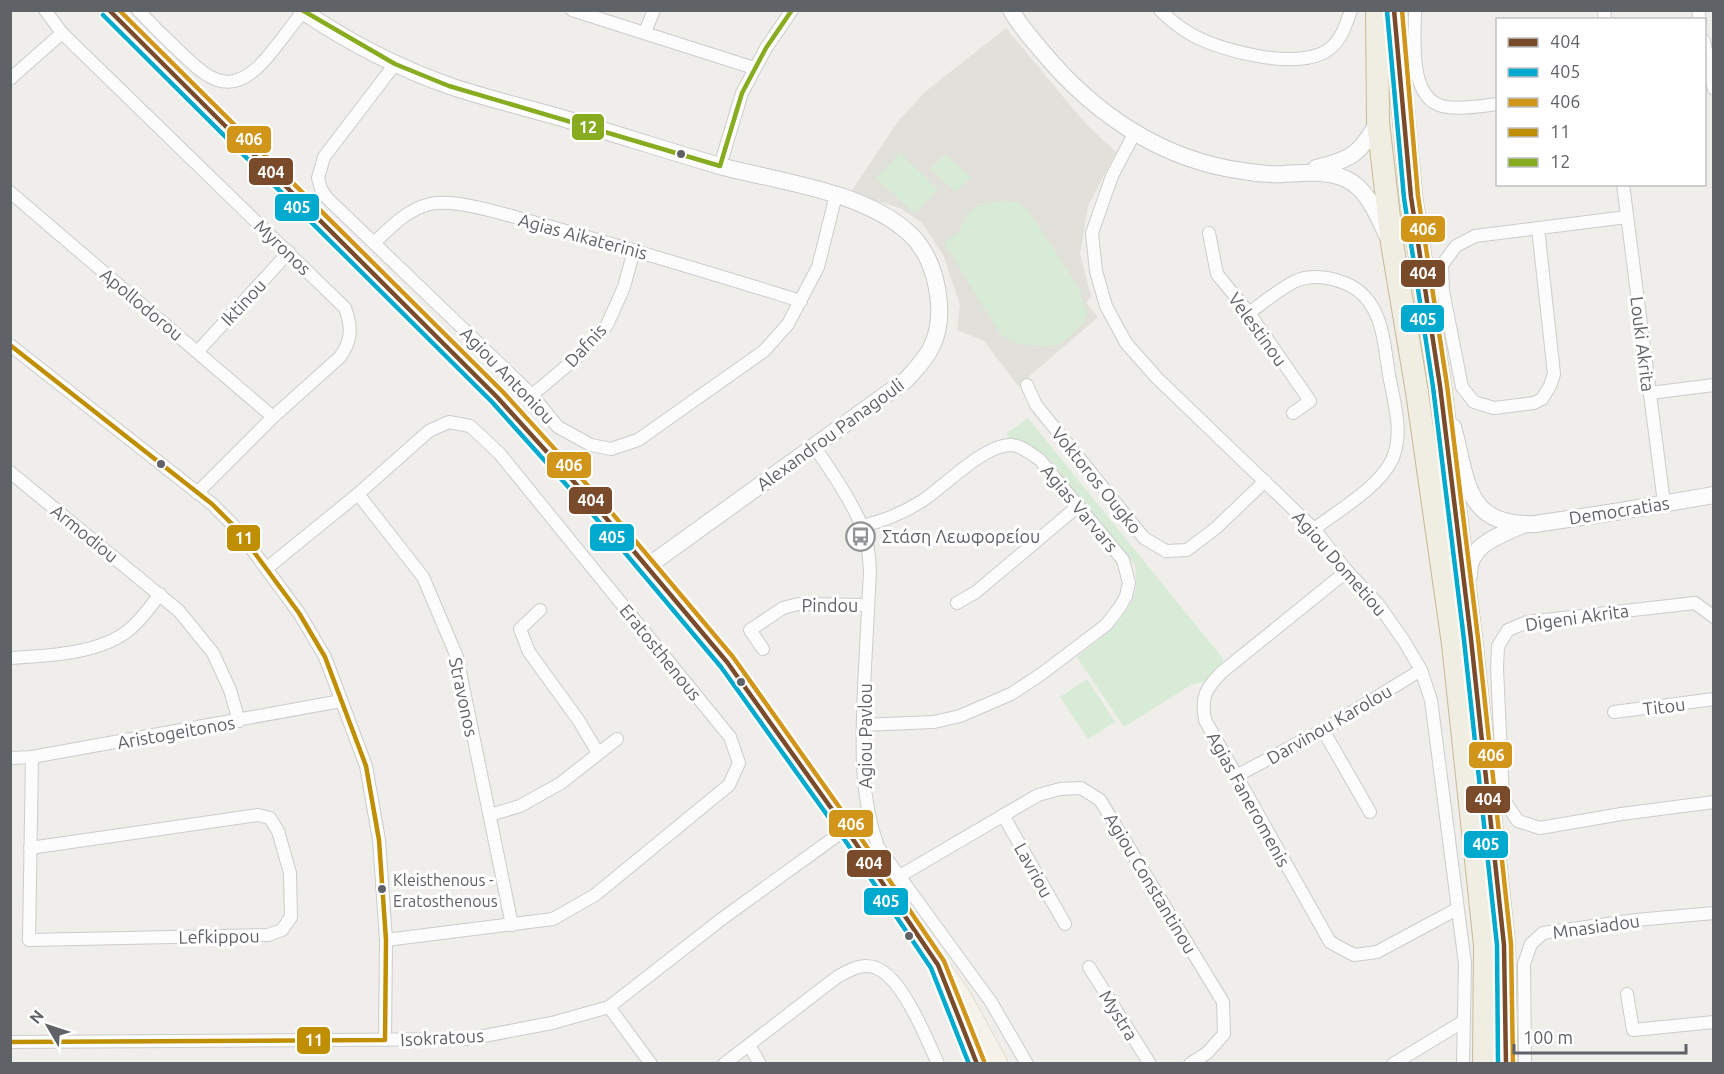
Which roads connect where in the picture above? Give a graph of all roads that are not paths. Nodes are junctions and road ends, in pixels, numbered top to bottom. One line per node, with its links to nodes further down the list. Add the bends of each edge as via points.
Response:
1 (45, 10): 17 (street, Myronos)
2 (108, 10): 62 (main road, via 497,397)
3 (138, 10): 15 (street, via 196,68 217,81 228,82 239,80 262,63)
4 (572, 10): 16 (street)
5 (654, 10): 16 (street)
6 (792, 10): 21 (street)
7 (1011, 10): 27 (street, via 1057,69 1102,112)
8 (1160, 10): 9 (street, via 1190,34 1218,46 1258,57 1289,58 1327,51 1337,42)
9 (1351, 10)
10 (1368, 10): 19 (highway, via 1368,33)
11 (1377, 10): 19 (highway)
12 (1394, 10): 23 (highway)
13 (1404, 10): 23 (highway)
14 (1415, 10): 25 (street, via 1417,73 1425,95 1443,107)
15 (302, 11): 20 (street, Alexandrou Panagouli)
16 (645, 32): 21 (street)
17 (62, 33): 22 (street); 39 (street, Myronos)
18 (1706, 47): 24 (street)
19 (1376, 61): 26 (highway)
20 (395, 64): 28 (street, Alexandrou Panagouli, via 460,89); 36 (street, Agiou Antoniou, via 331,146 318,178 327,198)
21 (754, 68): 28 (street, via 742,93)
22 (10, 79)
23 (1400, 85): 46 (highway, via 1411,197)
24 (1713, 89)
25 (1496, 104)
26 (1378, 122): 29 (street, via 1347,160); 37 (highway)
27 (1134, 134): 29 (street, via 1213,166); 53 (street, Agiou Dometiou, via 1112,176 1092,234 1096,272 1106,306 1126,343 1157,378)
28 (720, 166): 32 (street, Alexandrou Panagouli)
29 (1298, 173): 37 (street, via 1335,174 1349,180 1363,191)
30 (1623, 186): 33 (street, Louki Akrita)
31 (10, 192): 43 (street, Apollodorou)
32 (836, 195): 40 (street, Agiou Antoniou, via 818,267); 51 (street, Alexandrou Panagouli, via 890,218 912,235 933,273 940,303 939,325 931,347 906,380)
33 (1627, 217): 34 (street); 47 (street, Louki Akrita)
34 (1538, 228): 34 (street, via 1475,236 1456,246 1442,265 1443,291 1462,387 1474,402 1494,408 1533,404 1542,399 1550,386 1554,374)
35 (1209, 233): 41 (street, Velestinou, via 1217,274)
36 (374, 243): 38 (street, Agias Aikaterinis, via 416,209 453,204); 48 (street, Agiou Antoniou)
37 (1392, 243): 69 (highway, via 1417,393)
38 (634, 250): 40 (street, Agias Aikaterinis); 48 (street, Dafnis, via 624,287 607,325)
39 (289, 252): 43 (street, Iktinou); 50 (street, Myronos, via 345,308 350,336 340,357)
40 (801, 301): 48 (street, Agiou Antoniou, via 788,324 764,351 638,440 611,449 591,446 558,427)
41 (1249, 313): 49 (street, Velestinou, via 1310,401); 61 (street, via 1297,280 1320,277 1358,290 1375,308 1380,321 1396,414 1398,441 1393,458 1385,472)
42 (10, 345): 54 (street)
43 (198, 351): 50 (street, Apollodorou)
44 (1027, 385): 53 (street, Voktoros Ougko, via 1036,405 1144,538 1166,552 1187,550)
45 (1713, 385): 47 (street)
46 (1440, 386): 59 (street, Democratias, via 1469,493 1482,510 1498,519); 69 (highway)
47 (1650, 393): 57 (street, Louki Akrita)
48 (532, 394)
49 (1293, 413)
50 (273, 417): 54 (street, Myronos)
51 (814, 446): 60 (street, Agiou Pavlou); 62 (street, Alexandrou Panagouli)
52 (10, 472): 65 (street, Armodiou)
53 (1265, 482): 61 (street, Agiou Dometiou)
54 (197, 493): 63 (street, via 237,529)
55 (358, 494): 63 (street, Eratosthenous); 88 (street, Stravonos, via 423,577 457,657); 96 (street, Eratosthenous, via 429,431 449,422 470,426 499,453 730,737 739,763 729,785 595,895 554,919)
56 (1713, 495): 57 (street, Democratias)
57 (1664, 503): 59 (street, Democratias)
58 (1077, 507): 60 (street, Agias Varvars, via 1040,460 1012,445 989,450 922,501 886,520); 66 (street, via 976,592); 79 (street, Agias Varvars, via 1122,560 1129,583 1120,607 1106,625 1041,675 975,710 934,722)
59 (1525, 524): 69 (street, Democratias, via 1490,539 1472,556)
60 (862, 526): 67 (street, Agiou Pavlou, via 870,571)
61 (1314, 529): 64 (street, Agiou Dometiou)
62 (648, 566): 90 (main road, via 728,662)
63 (267, 568): 76 (street, via 325,657)
64 (1347, 571): 73 (street, Agiou Dometiou, via 1378,604); 85 (street, Agias Faneromenis, via 1208,687 1203,705 1205,720)
65 (160, 594): 72 (street, via 128,631 109,643 55,656); 78 (street, Armodiou, via 213,653)
66 (957, 603)
67 (868, 605): 71 (street, Pindou, via 812,603 783,608 750,630); 79 (street, Agiou Pavlou)
68 (540, 610): 82 (street, via 520,629 529,652)
69 (1463, 614): 74 (highway); 74 (highway, via 1471,639)
70 (1713, 617): 86 (street, Digeni Akrita, via 1695,603 1527,622 1508,630 1498,646 1497,668 1503,799 1518,821 1540,828)
71 (763, 649)
72 (10, 658)
73 (1421, 670): 80 (street, Darvinou Karolou); 93 (street, Agiou Dometiou, via 1431,700)
74 (1467, 686): 118 (highway, via 1485,945); 119 (highway, via 1504,945)
75 (1713, 699): 77 (street, Titou)
76 (341, 701): 78 (street, Aristogeitonos); 97 (street, via 366,766 379,840)
77 (1614, 712)
78 (239, 721): 83 (street, Aristogeitonos)
79 (863, 726): 92 (street, Agiou Pavlou, via 861,757 869,822 878,847)
80 (1323, 730): 85 (street, Darvinou Karolou); 87 (street)
81 (617, 739): 82 (street)
82 (598, 753): 88 (street, via 561,783 520,806)
83 (32, 757): 84 (street, Aristogeitonos); 91 (street, Lefkippou)
84 (10, 758)
85 (1236, 776): 93 (street, Agias Faneromenis, via 1330,942 1354,955 1377,952)
86 (1713, 802)
87 (1370, 813)
88 (490, 815): 96 (street, Stravonos)
89 (1003, 815): 92 (street, Agiou Constantinou); 95 (street, Lavriou); 115 (street, Agiou Constantinou, via 1038,795 1060,789 1081,788 1100,800 1223,1002 1224,1034)
90 (846, 829): 98 (main road); 101 (street, Isokratous)
91 (30, 848): 91 (street, Lefkippou, via 29,940 268,935 282,930 291,917 290,873 278,831 270,818 258,815)
92 (898, 877): 113 (street, Agiou Pavlou, via 991,1002)
93 (1457, 909): 102 (street, Agiou Dometiou, via 1465,964)
94 (1713, 913): 120 (street, Mnasiadou, via 1543,933 1531,944 1524,964)
95 (1065, 924)
96 (512, 925): 97 (street, Eratosthenous)
97 (386, 940): 104 (street)
98 (938, 965): 111 (main road); 112 (main road, via 959,993)
99 (1089, 967): 114 (street, Mystra)
100 (1628, 994): 103 (street, via 1633,1030)
101 (609, 1007): 104 (street, Isokratous, via 468,1039); 107 (street)
102 (1464, 1022): 116 (street); 117 (street, Agiou Dometiou)
103 (1713, 1022)
104 (385, 1040): 105 (street, Isokratous)
105 (10, 1042)
106 (750, 1045): 108 (street); 109 (street); 110 (street, via 851,969 876,967 897,984)
107 (651, 1064)
108 (724, 1064)
109 (760, 1064)
110 (938, 1064)
111 (978, 1064)
112 (998, 1064)
113 (1027, 1064)
114 (1150, 1064)
115 (1190, 1064)
116 (1393, 1064)
117 (1463, 1064)
118 (1484, 1064)
119 (1506, 1064)
120 (1525, 1064)

